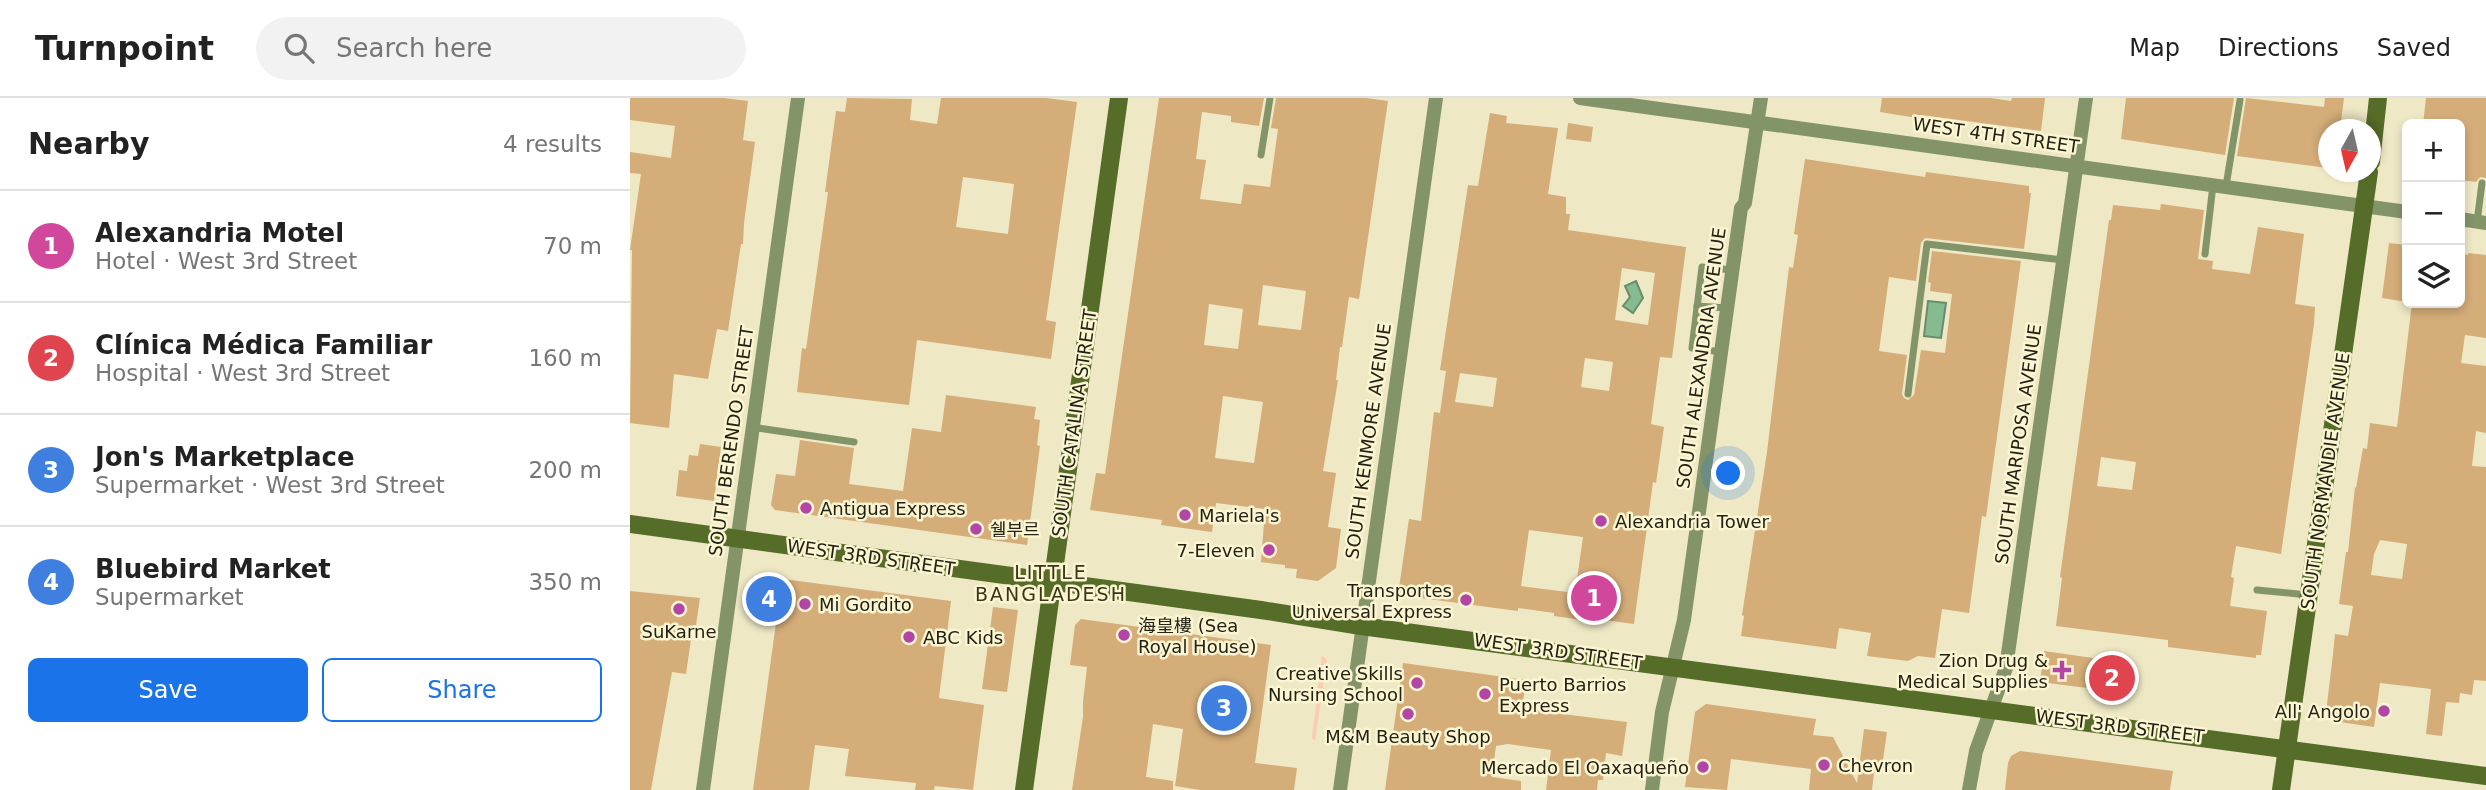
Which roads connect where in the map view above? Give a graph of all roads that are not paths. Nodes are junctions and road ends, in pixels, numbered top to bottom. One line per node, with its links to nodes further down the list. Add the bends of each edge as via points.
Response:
1 (798, 98): 27 (street, SOUTH BERENDO STREET)
2 (1119, 98): 31 (main road, SOUTH CATALINA STREET)
3 (1270, 98): 12 (lane)
4 (1436, 98): 34 (street, SOUTH KENMORE AVENUE)
5 (1580, 98): 11 (street, WEST 4TH STREET)
6 (1761, 98): 11 (street, SOUTH ALEXANDRIA AVENUE)
7 (2086, 98): 13 (street, SOUTH MARIPOSA AVENUE)
8 (2378, 98): 10 (main road)
9 (2240, 100): 16 (lane)
10 (2376, 119)
11 (1758, 121): 13 (street, WEST 4TH STREET); 22 (street, SOUTH ALEXANDRIA AVENUE)
12 (1261, 155)
13 (2077, 165): 16 (street, WEST 4TH STREET); 21 (street, SOUTH MARIPOSA AVENUE)
14 (2368, 182): 17 (main road, SOUTH NORMANDIE AVENUE)
15 (2482, 183): 19 (lane)
16 (2220, 185): 17 (street, WEST 4TH STREET); 20 (lane)
17 (2364, 206): 18 (street, WEST 4TH STREET); 33 (main road, SOUTH NORMANDIE AVENUE)
18 (2402, 211)
19 (2482, 222)
20 (2205, 254)
21 (2064, 260): 26 (lane, via 1927,243); 36 (street, SOUTH MARIPOSA AVENUE, via 2006,668)
22 (1732, 270): 23 (lane, via 1702,267); 24 (street, SOUTH ALEXANDRIA AVENUE)
23 (1697, 306): 24 (lane); 25 (lane, via 1692,348)
24 (1727, 308): 25 (street, SOUTH ALEXANDRIA AVENUE)
25 (1721, 352): 35 (street, SOUTH ALEXANDRIA AVENUE, via 1684,620)
26 (1908, 394)
27 (751, 427): 28 (lane); 30 (street, SOUTH BERENDO STREET)
28 (854, 442)
29 (630, 524): 30 (main road, WEST 3RD STREET)
30 (737, 539): 31 (main road, WEST 3RD STREET); 39 (street, SOUTH BERENDO STREET)
31 (1052, 582): 34 (main road, WEST 3RD STREET); 40 (main road, SOUTH CATALINA STREET)
32 (2257, 590): 33 (lane)
33 (2309, 595): 37 (main road, SOUTH NORMANDIE AVENUE)
34 (1361, 625): 35 (main road, WEST 3RD STREET); 41 (street, SOUTH KENMORE AVENUE)
35 (1673, 667): 36 (main road, WEST 3RD STREET); 42 (street, SOUTH ALEXANDRIA AVENUE)
36 (1991, 709): 37 (main road, WEST 3RD STREET); 43 (street, SOUTH MARIPOSA AVENUE)
37 (2287, 749): 38 (main road, WEST 3RD STREET); 44 (main road, SOUTH NORMANDIE AVENUE)
38 (2486, 776)
39 (703, 790)
40 (1024, 790)
41 (1340, 790)
42 (1652, 790)
43 (1969, 790)
44 (2281, 790)

